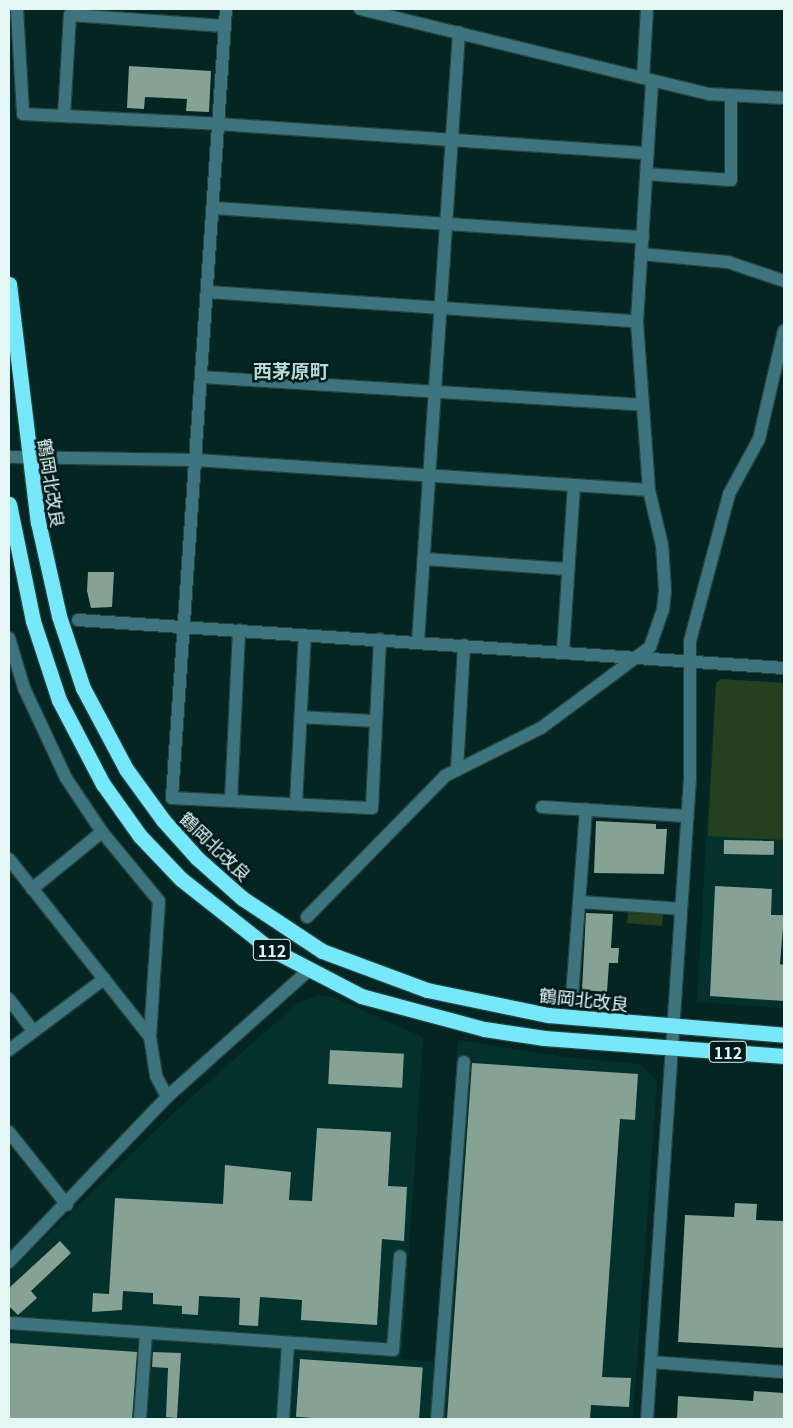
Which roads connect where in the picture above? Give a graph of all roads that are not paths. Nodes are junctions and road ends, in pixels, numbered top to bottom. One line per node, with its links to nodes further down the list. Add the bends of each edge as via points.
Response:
1 (17, 9): 10 (street, via 23,114)
2 (226, 9): 5 (street)
3 (360, 9): 6 (street)
4 (647, 9): 7 (street)
5 (225, 26): 10 (street, via 70,15); 11 (street)
6 (459, 32): 7 (street); 12 (street)
7 (648, 79): 8 (street); 13 (street)
8 (731, 96): 9 (street); 14 (street, via 731,180)
9 (784, 98)
10 (64, 116): 11 (street)
11 (218, 124): 12 (street); 15 (street)
12 (452, 141): 13 (street); 16 (street)
13 (647, 153): 14 (street)
14 (646, 174): 17 (street)
15 (213, 208): 16 (street); 21 (street)
16 (446, 224): 17 (street); 22 (street)
17 (643, 237): 18 (street)
18 (642, 254): 19 (street, via 728,262); 23 (street)
19 (784, 281)
20 (9, 284): 28 (highway, 鶴岡北改良 / 112)
21 (207, 292): 22 (street); 25 (street)
22 (441, 308): 23 (street); 26 (street)
23 (638, 320): 27 (street)
24 (784, 331): 47 (street, via 759,439 729,494 690,641)
25 (202, 377): 26 (street); 30 (street)
26 (435, 392): 27 (street); 31 (street)
27 (642, 405): 33 (street)
28 (28, 455): 29 (street); 30 (street); 67 (highway, 鶴岡北改良 / 112, via 38,522 57,606 83,688 126,769 163,820 197,858 242,898 322,951 427,990 548,1015)
29 (9, 457)
30 (196, 460): 31 (street); 38 (street)
31 (430, 475): 32 (street); 35 (street)
32 (574, 485): 33 (street); 36 (street)
33 (650, 490): 46 (street, via 662,545 665,590 663,610 650,647)
34 (9, 504): 63 (highway, 112, via 33,621 59,700 102,784 140,836 182,880 267,947)
35 (424, 559): 36 (street); 43 (street)
36 (568, 569): 45 (street)
37 (78, 620): 38 (street)
38 (185, 627): 39 (street); 52 (street, via 172,798)
39 (239, 630): 40 (street); 52 (street)
40 (305, 634): 42 (street); 49 (street)
41 (9, 638): 57 (street, via 24,688 46,740 66,778)
42 (380, 639): 43 (street); 50 (street)
43 (418, 642): 44 (street)
44 (464, 645): 45 (street); 51 (street)
45 (563, 651): 46 (street)
46 (640, 656): 47 (street); 51 (street, via 541,728)
47 (689, 662): 48 (street); 56 (street, via 692,744)
48 (784, 668)
49 (301, 717): 50 (street); 53 (street)
50 (376, 721): 53 (street, via 372,808)
51 (457, 770): 62 (street, via 445,776)
52 (231, 801): 53 (street)
53 (296, 804)
54 (542, 807): 55 (street)
55 (586, 810): 56 (street); 60 (street)
56 (686, 816): 61 (street)
57 (102, 832): 59 (street); 70 (street, via 159,900)
58 (9, 859): 59 (street)
59 (32, 889): 64 (street)
60 (579, 902): 61 (street); 65 (street)
61 (681, 908): 67 (street)
62 (307, 917)
63 (308, 971): 71 (highway, 112, via 361,996 484,1029 544,1038); 75 (street)
64 (104, 978): 68 (street); 70 (street)
65 (572, 996)
66 (9, 1000): 68 (street)
67 (674, 1026): 69 (highway, 鶴岡北改良 / 112); 71 (street)
68 (33, 1031): 72 (street)
69 (784, 1035)
70 (150, 1037): 75 (street, via 156,1076)
71 (672, 1048): 73 (highway, 112); 83 (street)
72 (9, 1050)
73 (784, 1056)
74 (464, 1062): 87 (street)
75 (167, 1098): 77 (street)
76 (9, 1132): 77 (street)
77 (67, 1205): 79 (street)
78 (400, 1256): 82 (street, via 393,1350)
79 (9, 1262)
80 (9, 1323): 81 (street)
81 (146, 1333): 82 (street); 85 (street)
82 (288, 1343): 86 (street)
83 (651, 1362): 84 (street); 88 (street)
84 (784, 1372)
85 (140, 1419)
86 (283, 1419)
87 (437, 1419)
88 (647, 1419)

